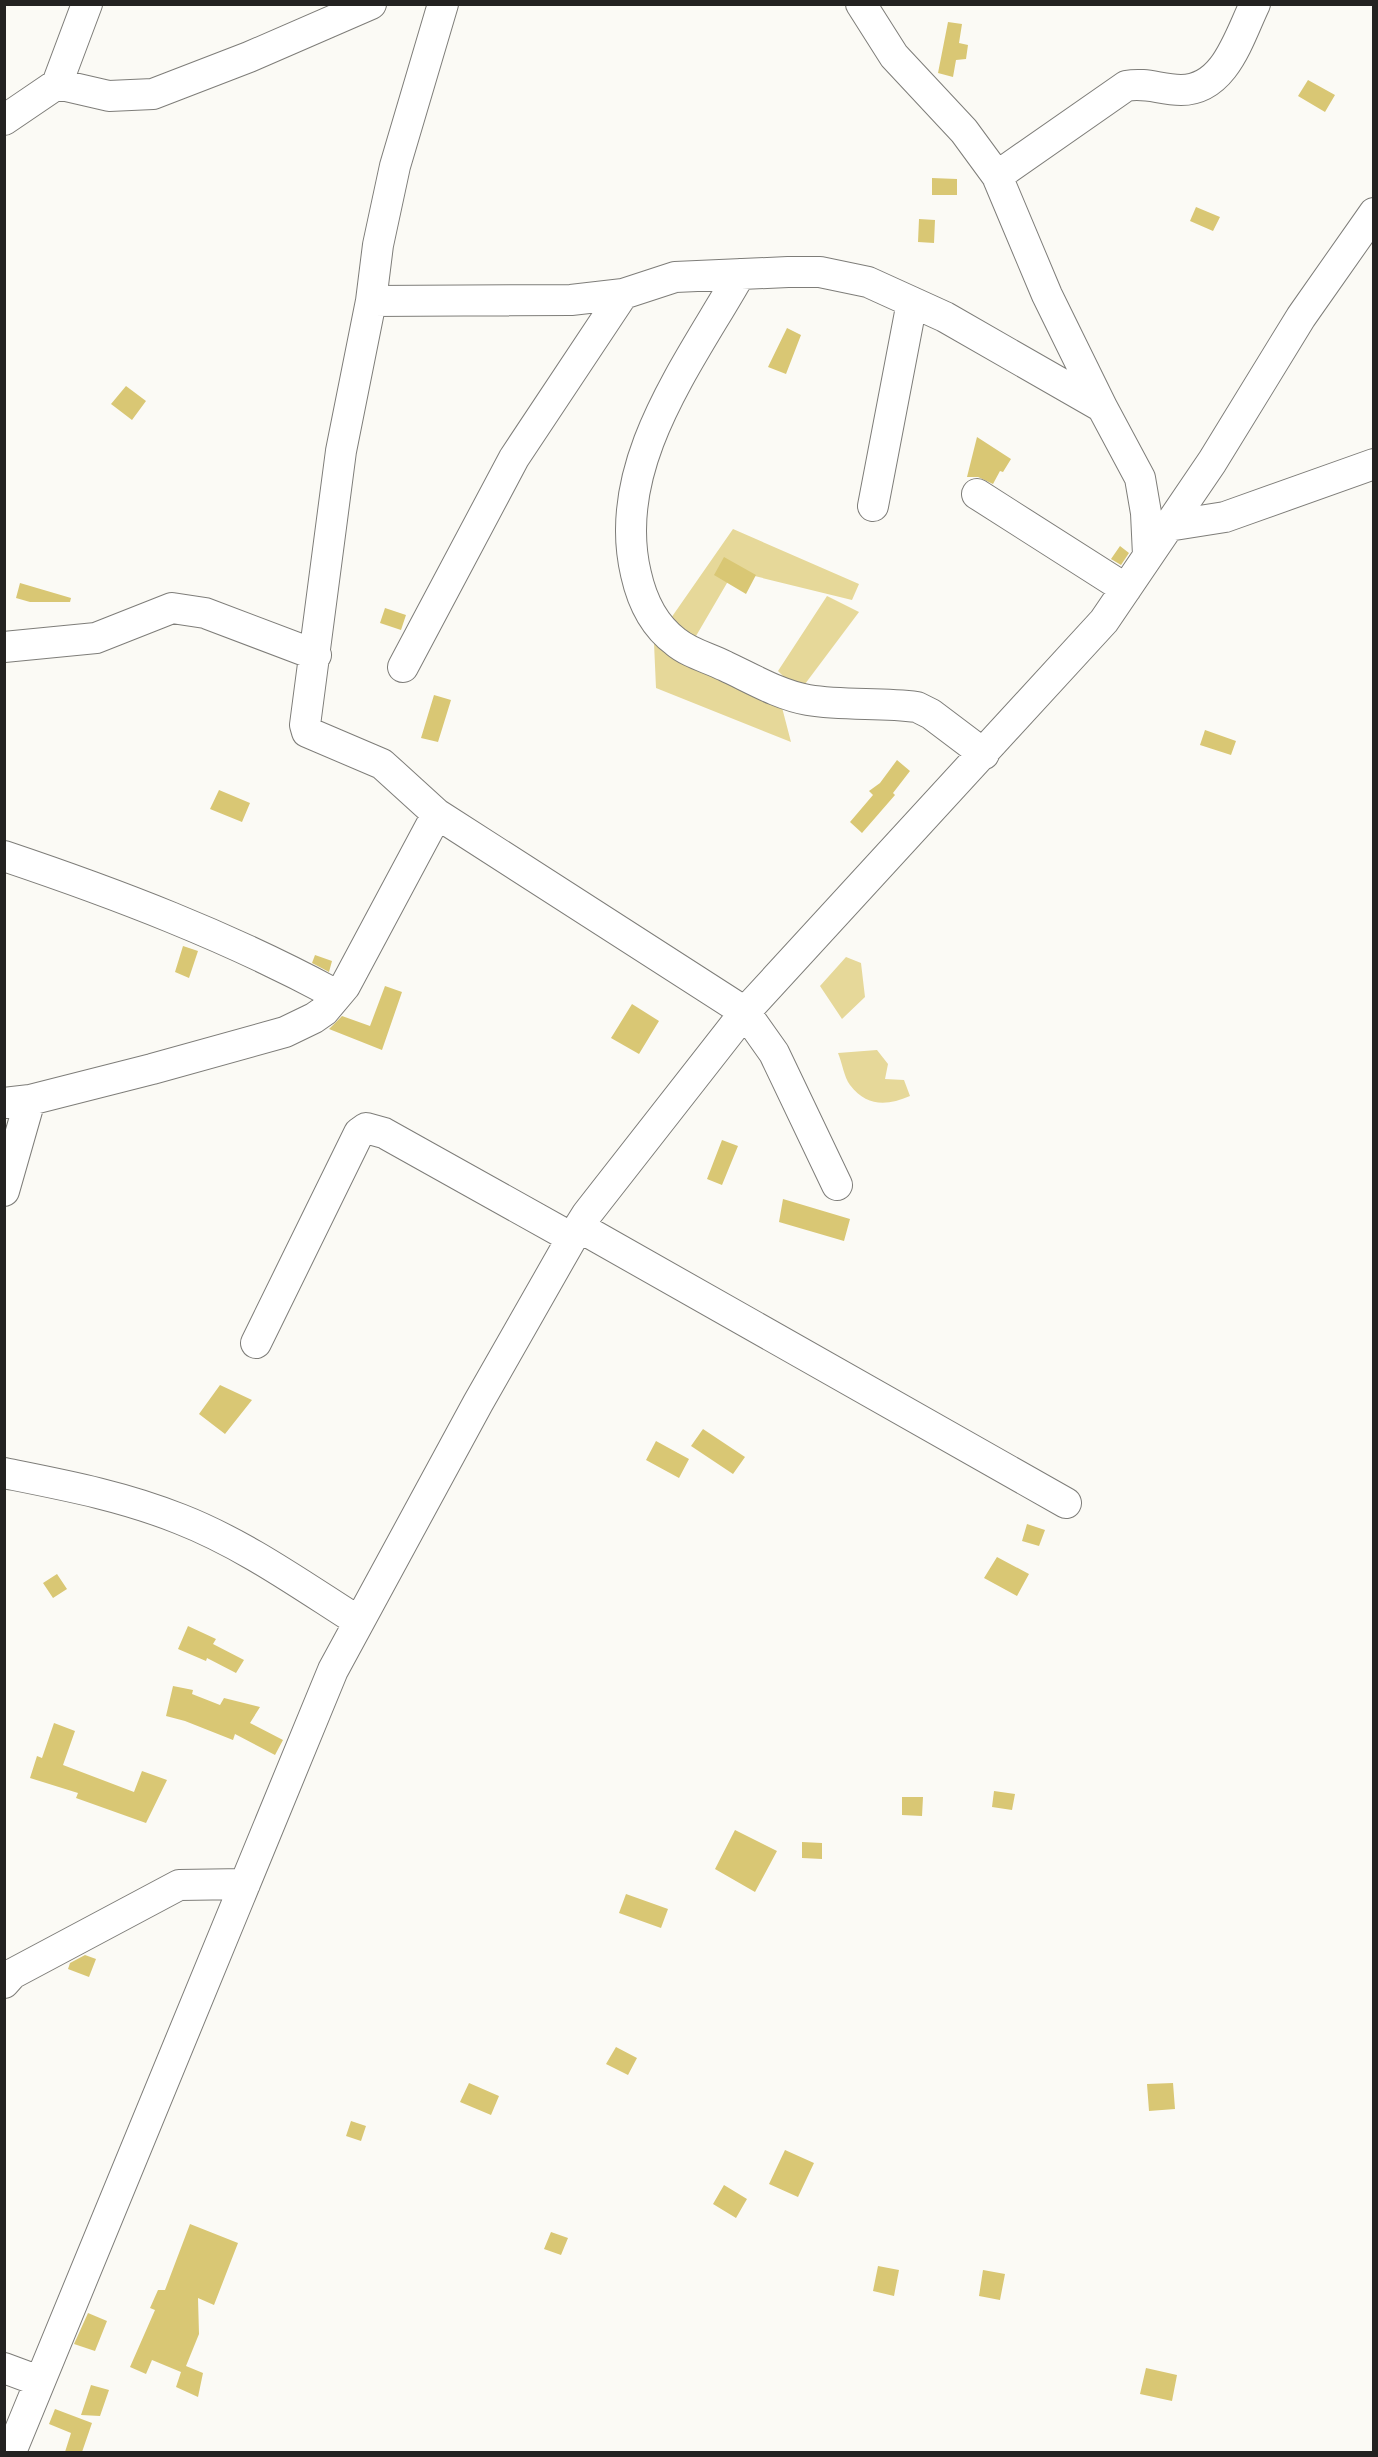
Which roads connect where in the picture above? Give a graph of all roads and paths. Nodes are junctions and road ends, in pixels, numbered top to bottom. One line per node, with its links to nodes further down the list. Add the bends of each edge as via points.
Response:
1 (87, 4): 6 (street)
2 (371, 4): 6 (street, via 153,94 109,96)
3 (443, 4): 12 (street, via 395,166)
4 (861, 4): 8 (street, via 894,56 964,131)
5 (1256, 4): 8 (street, via 1225,66 1214,79 1195,89 1179,90 1142,82 1126,86)
6 (57, 84): 7 (street)
7 (4, 120)
8 (997, 176): 14 (street, via 1047,296)
9 (1371, 219): 18 (street, via 1301,316)
10 (740, 274): 11 (street, via 675,277); 13 (street, via 820,272 868,282); 24 (street, via 669,399 648,442 637,477 630,512 631,552 641,597 657,625 677,643 788,695 808,700 917,707)
11 (623, 294): 12 (street, via 537,301); 23 (street, via 513,458)
12 (371, 301): 22 (street, via 341,451)
13 (912, 302): 14 (street); 17 (street)
14 (1102, 407): 19 (street, via 1140,478)
15 (1374, 464): 18 (street, via 1225,517)
16 (977, 494): 20 (street)
17 (873, 506)
18 (1168, 526): 19 (street)
19 (1148, 555): 20 (street)
20 (1126, 589): 24 (street, via 1104,621)
21 (4, 647): 22 (street, via 96,638 172,608 205,613)
22 (316, 655): 25 (street, via 307,732 382,764)
23 (404, 667)
24 (984, 754): 28 (street)
25 (437, 814): 27 (street, via 345,986); 28 (street)
26 (4, 856): 27 (street, via 99,888 266,957 331,992)
27 (339, 990): 29 (street, via 324,1011 285,1032)
28 (745, 1012): 30 (street, via 774,1053); 32 (street)
29 (17, 1101): 31 (street)
30 (837, 1185)
31 (4, 1191)
32 (575, 1232): 33 (street, via 384,1133 366,1128 359,1133); 35 (street); 36 (street)
33 (256, 1343)
34 (4, 1473): 36 (street, via 117,1496 182,1520 243,1550)
35 (1066, 1503)
36 (358, 1621): 37 (street, via 333,1670)
37 (245, 1884): 38 (street, via 179,1885 12,1974); 40 (street)
38 (4, 1983)
39 (4, 2368): 40 (street)
40 (39, 2381): 41 (street)
41 (11, 2452)

